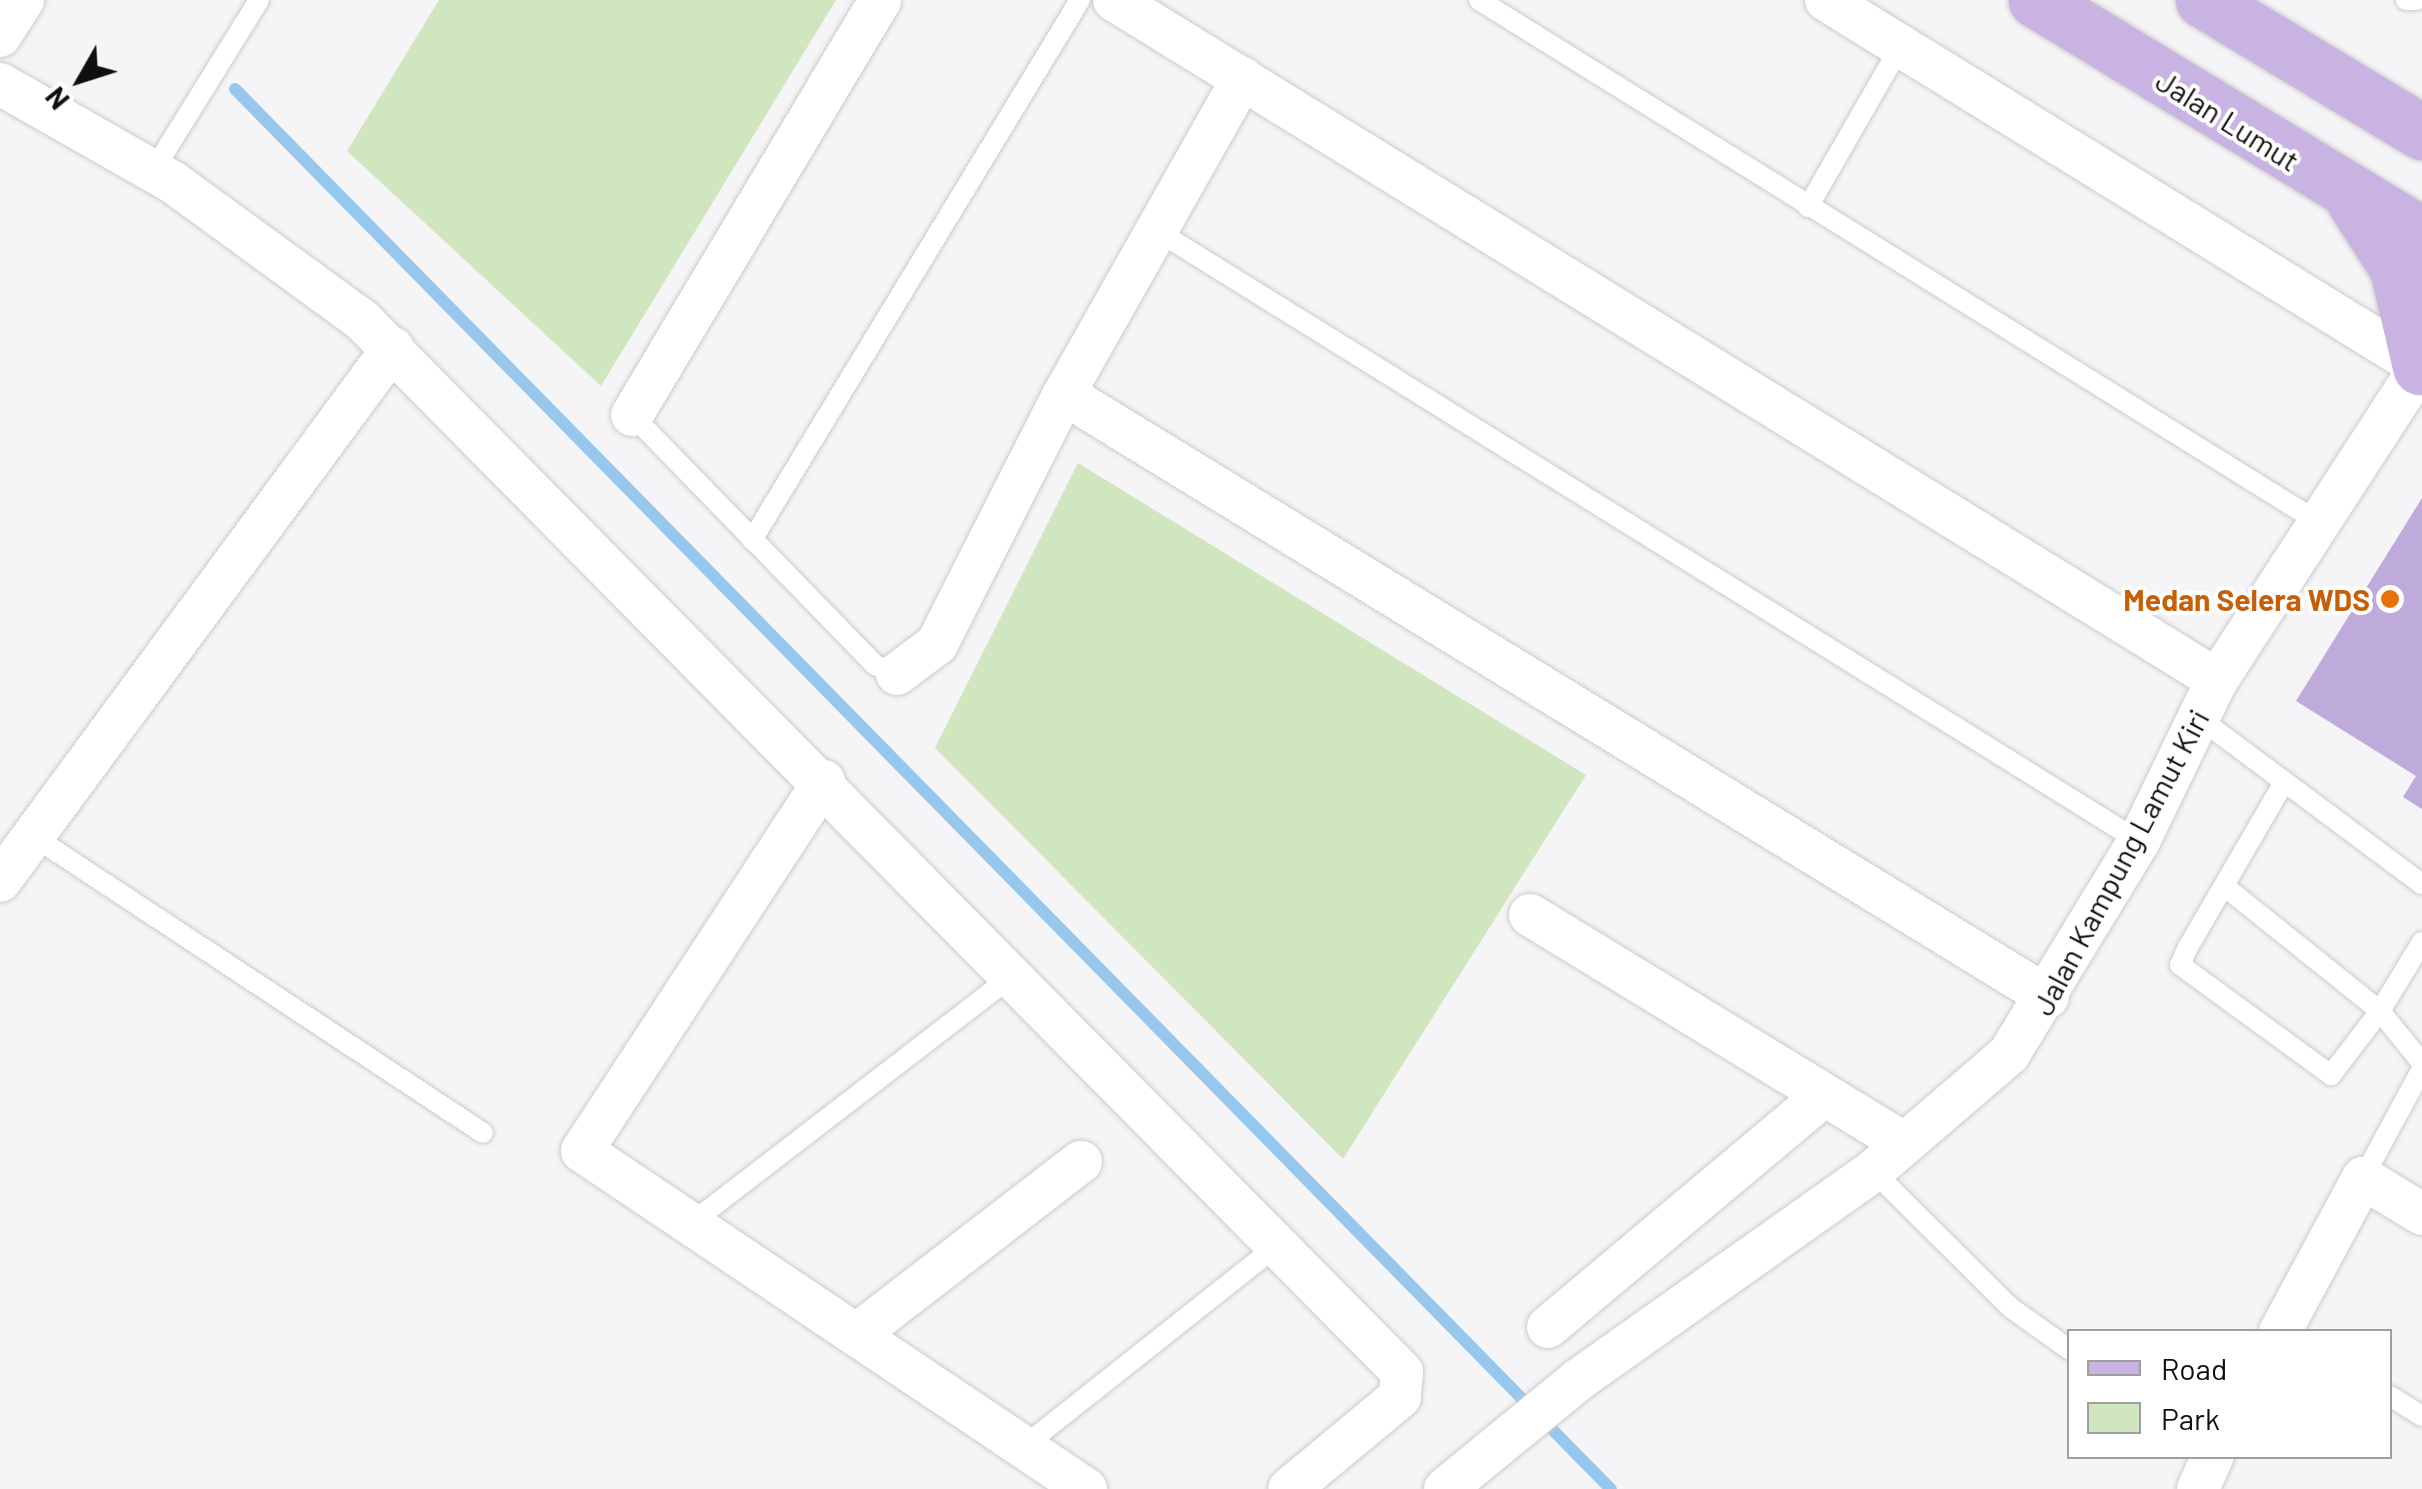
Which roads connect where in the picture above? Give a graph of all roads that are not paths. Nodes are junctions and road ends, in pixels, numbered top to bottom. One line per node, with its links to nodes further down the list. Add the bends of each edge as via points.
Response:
1 (23, 0): 12 (street)
2 (259, 0): 18 (lane)
3 (880, 0): 26 (street)
4 (1080, 0): 28 (lane)
5 (1114, 0): 14 (street)
6 (1479, 0): 20 (lane)
7 (1826, 0): 13 (street)
8 (2036, 0): 19 (main road, Jalan Lumut)
9 (2202, 0): 16 (main road)
10 (2406, 0): 11 (lane)
11 (2416, 0)
12 (0, 36)
13 (1901, 46): 20 (lane); 24 (street)
14 (1244, 78): 21 (street); 30 (street)
15 (0, 84): 18 (street)
16 (2398, 107): 17 (main road)
17 (2422, 132)
18 (153, 171): 23 (street)
19 (2348, 194): 22 (main road, Jalan Lumut); 24 (main road, via 2398,268)
20 (1808, 206): 27 (lane)
21 (1159, 232): 25 (street); 35 (lane)
22 (2422, 235)
23 (392, 348): 32 (street); 34 (street)
24 (2421, 366): 27 (street, Jalan Kampung Lamut Kiri)
25 (1064, 394): 29 (street, via 936,644); 42 (street)
26 (632, 415): 28 (lane)
27 (2315, 520): 30 (street, Jalan Kampung Lamut Kiri)
28 (752, 540): 29 (lane, via 875,665)
29 (897, 674)
30 (2218, 680): 31 (street, Jalan Kampung Lamut Kiri)
31 (2199, 718): 33 (lane); 35 (street, Jalan Kampung Lamut Kiri)
32 (824, 781): 41 (street); 51 (street, via 582,1151)
33 (2283, 784): 37 (lane); 38 (lane)
34 (33, 836): 36 (street); 46 (lane)
35 (2139, 841): 42 (street, Jalan Kampung Lamut Kiri)
36 (0, 880)
37 (2422, 884)
38 (2224, 886): 43 (lane); 43 (lane, via 2180,965 2189,979 2318,1073 2331,1075)
39 (1530, 915): 45 (street)
40 (2422, 942): 43 (lane)
41 (1014, 974): 51 (lane); 52 (street)
42 (2048, 996): 47 (street, Jalan Kampung Lamut Kiri, via 2009,1054)
43 (2380, 1012): 44 (lane)
44 (2422, 1066): 49 (lane)
45 (1823, 1096): 47 (street); 53 (street)
46 (483, 1133)
47 (1889, 1157): 56 (lane, via 2011,1308); 60 (street, Jalan Kampung Lamut Kiri, via 1578,1380)
48 (1080, 1162): 55 (street)
49 (2363, 1178): 50 (street); 54 (street)
50 (2422, 1214)
51 (690, 1224): 55 (street)
52 (1279, 1244): 59 (lane); 62 (street, via 1406,1379 1400,1397)
53 (1548, 1328)
54 (2283, 1329)
55 (856, 1335): 59 (street)
56 (2067, 1348)
57 (2392, 1397): 58 (lane)
58 (2422, 1416)
59 (1023, 1446): 61 (street)
60 (1454, 1482)
61 (1086, 1489)
62 (1290, 1489)

